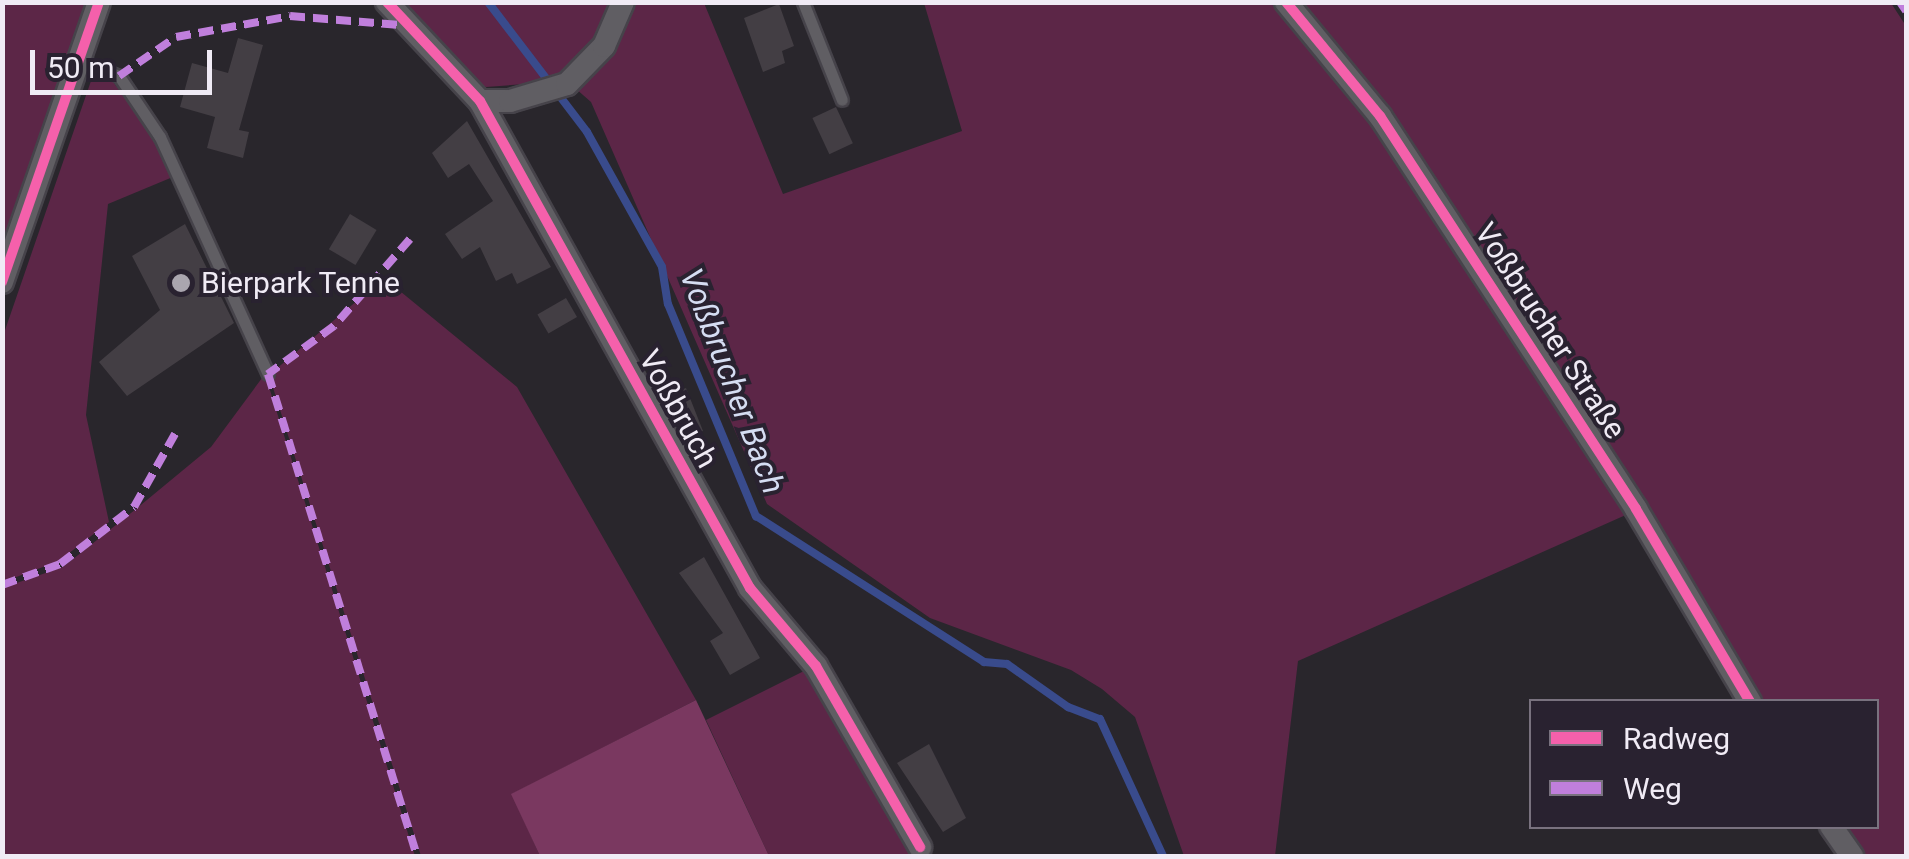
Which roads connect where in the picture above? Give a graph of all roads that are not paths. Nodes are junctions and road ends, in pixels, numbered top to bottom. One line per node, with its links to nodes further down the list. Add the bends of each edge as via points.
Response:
1 (99, 2): 6 (street)
2 (387, 2): 8 (street, Voßbruch)
3 (624, 2): 8 (street, via 604,46 567,84 536,96)
4 (803, 2): 7 (lane)
5 (1286, 2): 11 (street, Voßbrucher Straße, via 1380,116 1636,510)
6 (82, 61): 9 (street); 10 (lane, via 119,76 160,137)
7 (842, 100)
8 (480, 101): 13 (street, Voßbruch, via 750,588 816,666)
9 (2, 282)
10 (268, 374)
11 (1748, 699)
12 (1833, 829): 14 (street)
13 (920, 846)
14 (1852, 856)

